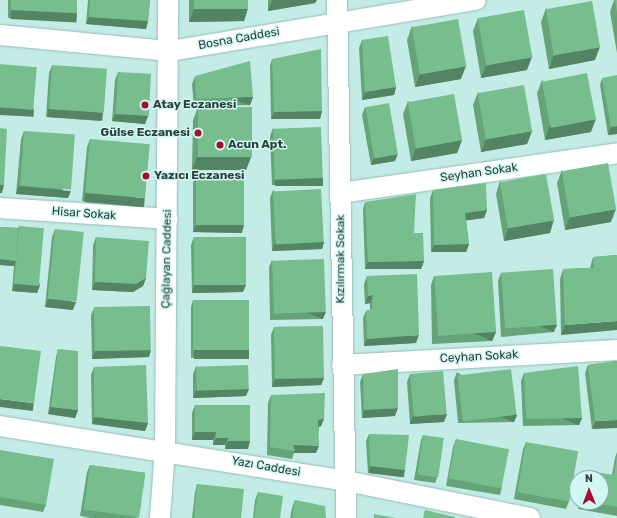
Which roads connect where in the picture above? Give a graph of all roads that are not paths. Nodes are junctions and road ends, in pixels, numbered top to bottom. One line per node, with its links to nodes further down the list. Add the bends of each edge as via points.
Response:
1 (168, 0): 6 (street, Çağlayan Caddesi)
2 (337, 0): 4 (street, Kızılırmak Sokak)
3 (476, 0): 4 (street, Bosna Caddesi)
4 (337, 22): 6 (street, Bosna Caddesi); 8 (street, Kızılırmak Sokak)
5 (0, 35): 6 (street, Bosna Caddesi)
6 (170, 51): 10 (street, Çağlayan Caddesi)
7 (617, 153): 8 (street, Seyhan Sokak)
8 (341, 193): 12 (street, Kızılırmak Sokak)
9 (0, 208): 10 (street, Hisar Sokak)
10 (168, 219): 14 (street, Çağlayan Caddesi)
11 (617, 350): 12 (street, Ceyhan Sokak)
12 (342, 364): 15 (street, Kızılırmak Sokak)
13 (0, 426): 14 (street, Yazı Caddesi)
14 (165, 450): 15 (street, Yazı Caddesi); 16 (street, Çağlayan Caddesi)
15 (346, 481): 17 (street, Kızılırmak Sokak); 18 (street, Yazı Caddesi)
16 (160, 518)
17 (346, 518)
18 (530, 518)

